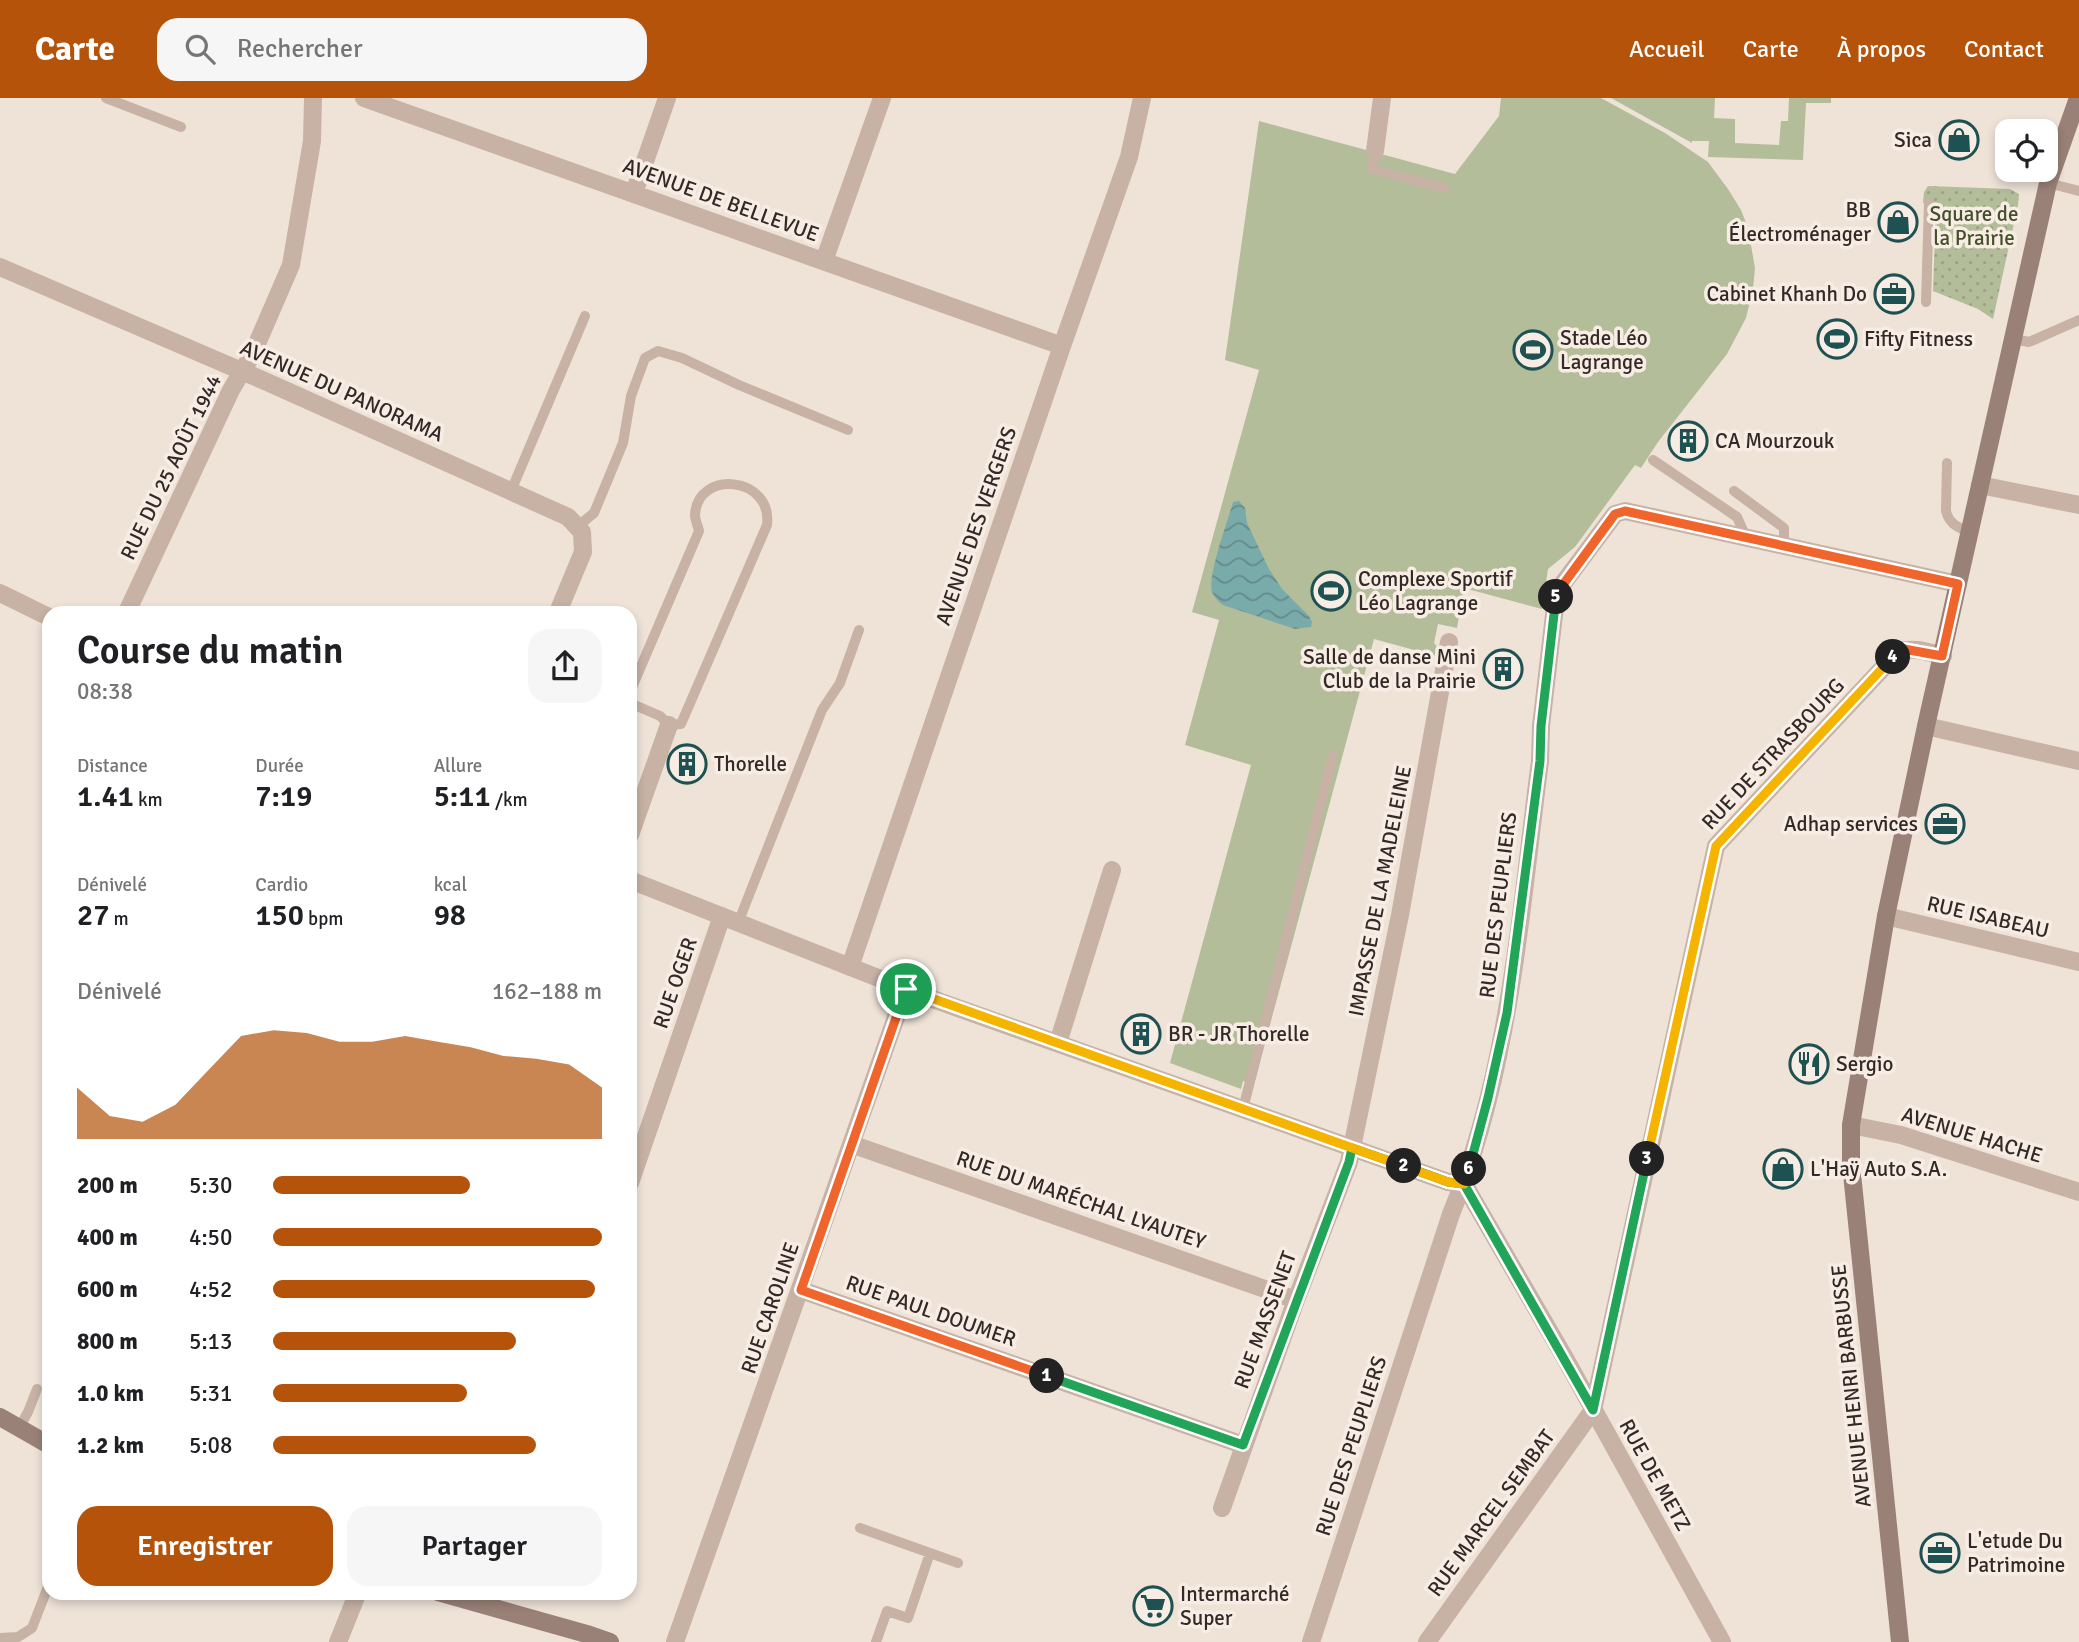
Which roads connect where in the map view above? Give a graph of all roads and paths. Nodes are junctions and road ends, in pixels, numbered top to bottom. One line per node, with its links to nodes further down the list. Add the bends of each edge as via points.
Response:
1 (106, 98): 9 (lane)
2 (313, 98): 23 (street, RUE DU 25 AOÛT 1944, via 312,141 292,265)
3 (363, 98): 14 (street, AVENUE DE BELLEVUE)
4 (667, 98): 14 (street)
5 (882, 98): 16 (street)
6 (1142, 98): 22 (street, AVENUE DES VERGERS, via 1129,157)
7 (1382, 98): 10 (street)
8 (2078, 98): 11 (main road, AVENUE HENRI BARBUSSE)
9 (181, 127)
10 (1375, 151): 12 (lane, via 1372,169)
11 (2048, 183): 13 (lane); 21 (main road, AVENUE HENRI BARBUSSE)
12 (1445, 188)
13 (2079, 191)
14 (634, 193): 16 (street, AVENUE DE BELLEVUE)
15 (1929, 203): 18 (lane)
16 (824, 261): 22 (street, AVENUE DE BELLEVUE)
17 (0, 267): 23 (street, AVENUE DU PANORAMA)
18 (1926, 302)
19 (585, 316): 28 (lane)
20 (2079, 320): 21 (lane, via 2029,342)
21 (2013, 339): 27 (main road, AVENUE HENRI BARBUSSE)
22 (1062, 346): 55 (street, AVENUE DES VERGERS)
23 (242, 371): 28 (street, AVENUE DU PANORAMA); 37 (street, RUE DU 25 AOÛT 1944)
24 (848, 430): 31 (lane, via 658,351 645,358 631,396 623,443 594,513)
25 (1653, 460): 33 (lane, via 1737,517)
26 (1947, 463): 32 (lane, via 1947,517)
27 (1980, 485): 30 (street); 32 (main road, AVENUE HENRI BARBUSSE)
28 (511, 491): 31 (street, AVENUE DU PANORAMA)
29 (1734, 491): 34 (lane, via 1784,528)
30 (2079, 505)
31 (578, 526): 38 (street, via 583,552)
32 (1970, 533): 35 (main road, AVENUE HENRI BARBUSSE)
33 (1746, 537): 34 (street, RUE DES PEUPLIERS); 63 (street, RUE DES PEUPLIERS, via 1625,511 1615,514 1556,598 1507,1013)
34 (1784, 546): 35 (street, RUE DES PEUPLIERS)
35 (1958, 584): 42 (main road, AVENUE HENRI BARBUSSE)
36 (0, 593): 39 (street)
37 (130, 606)
38 (560, 606)
39 (42, 614)
40 (859, 630): 53 (lane, via 840,683 822,710)
41 (1449, 642): 61 (street, IMPASSE DE LA MADELEINE)
42 (1942, 656): 46 (main road, AVENUE HENRI BARBUSSE); 68 (street, RUE DE STRASBOURG, via 1913,649 1897,653 1716,846)
43 (637, 676): 45 (lane, via 699,531 698,504 720,484 735,484 758,495 769,514 767,525 681,724)
44 (637, 706): 45 (lane)
45 (669, 725): 49 (street)
46 (1926, 726): 48 (street); 52 (main road, AVENUE HENRI BARBUSSE)
47 (1333, 755): 58 (lane)
48 (2079, 761)
49 (637, 815)
50 (1112, 870): 57 (street)
51 (637, 883): 53 (street)
52 (1886, 916): 54 (street, RUE ISABEAU); 59 (main road, AVENUE HENRI BARBUSSE)
53 (730, 920): 55 (street); 62 (street, RUE OGER)
54 (2079, 962)
55 (850, 967): 56 (street)
56 (906, 989): 57 (street); 60 (street, RUE CAROLINE)
57 (1058, 1043): 58 (street)
58 (1243, 1109): 61 (street)
59 (1850, 1125): 64 (street, AVENUE HACHE, via 1900,1135); 88 (main road, AVENUE HENRI BARBUSSE, via 1850,1164)
60 (851, 1143): 65 (street, RUE CAROLINE); 66 (street, RUE DU MARÉCHAL LYAUTEY)
61 (1352, 1148): 63 (street); 66 (street, RUE MASSENET)
62 (637, 1165)
63 (1464, 1184): 68 (street, RUE DE METZ); 85 (street, RUE DES PEUPLIERS)
64 (2079, 1192)
65 (801, 1290): 72 (street, RUE PAUL DOUMER); 83 (street, RUE CAROLINE)
66 (1296, 1300): 72 (street, RUE MASSENET)
67 (37, 1389): 70 (lane)
68 (1593, 1410): 86 (street, RUE MARCEL SEMBAT); 87 (street, RUE DE METZ)
69 (0, 1418): 70 (main road)
70 (19, 1428): 71 (main road)
71 (42, 1441)
72 (1243, 1445): 73 (street, RUE MASSENET)
73 (1222, 1508)
74 (860, 1528): 75 (lane)
75 (930, 1553): 76 (lane); 84 (lane, via 908,1618 887,1611)
76 (958, 1563)
77 (43, 1600): 80 (lane, via 33,1628 18,1637)
78 (355, 1600): 81 (street)
79 (490, 1600): 82 (main road)
80 (0, 1638)
81 (338, 1642)
82 (610, 1642)
83 (675, 1642)
84 (876, 1642)
85 (1311, 1642)
86 (1427, 1642)
87 (1722, 1642)
88 (1900, 1642)

